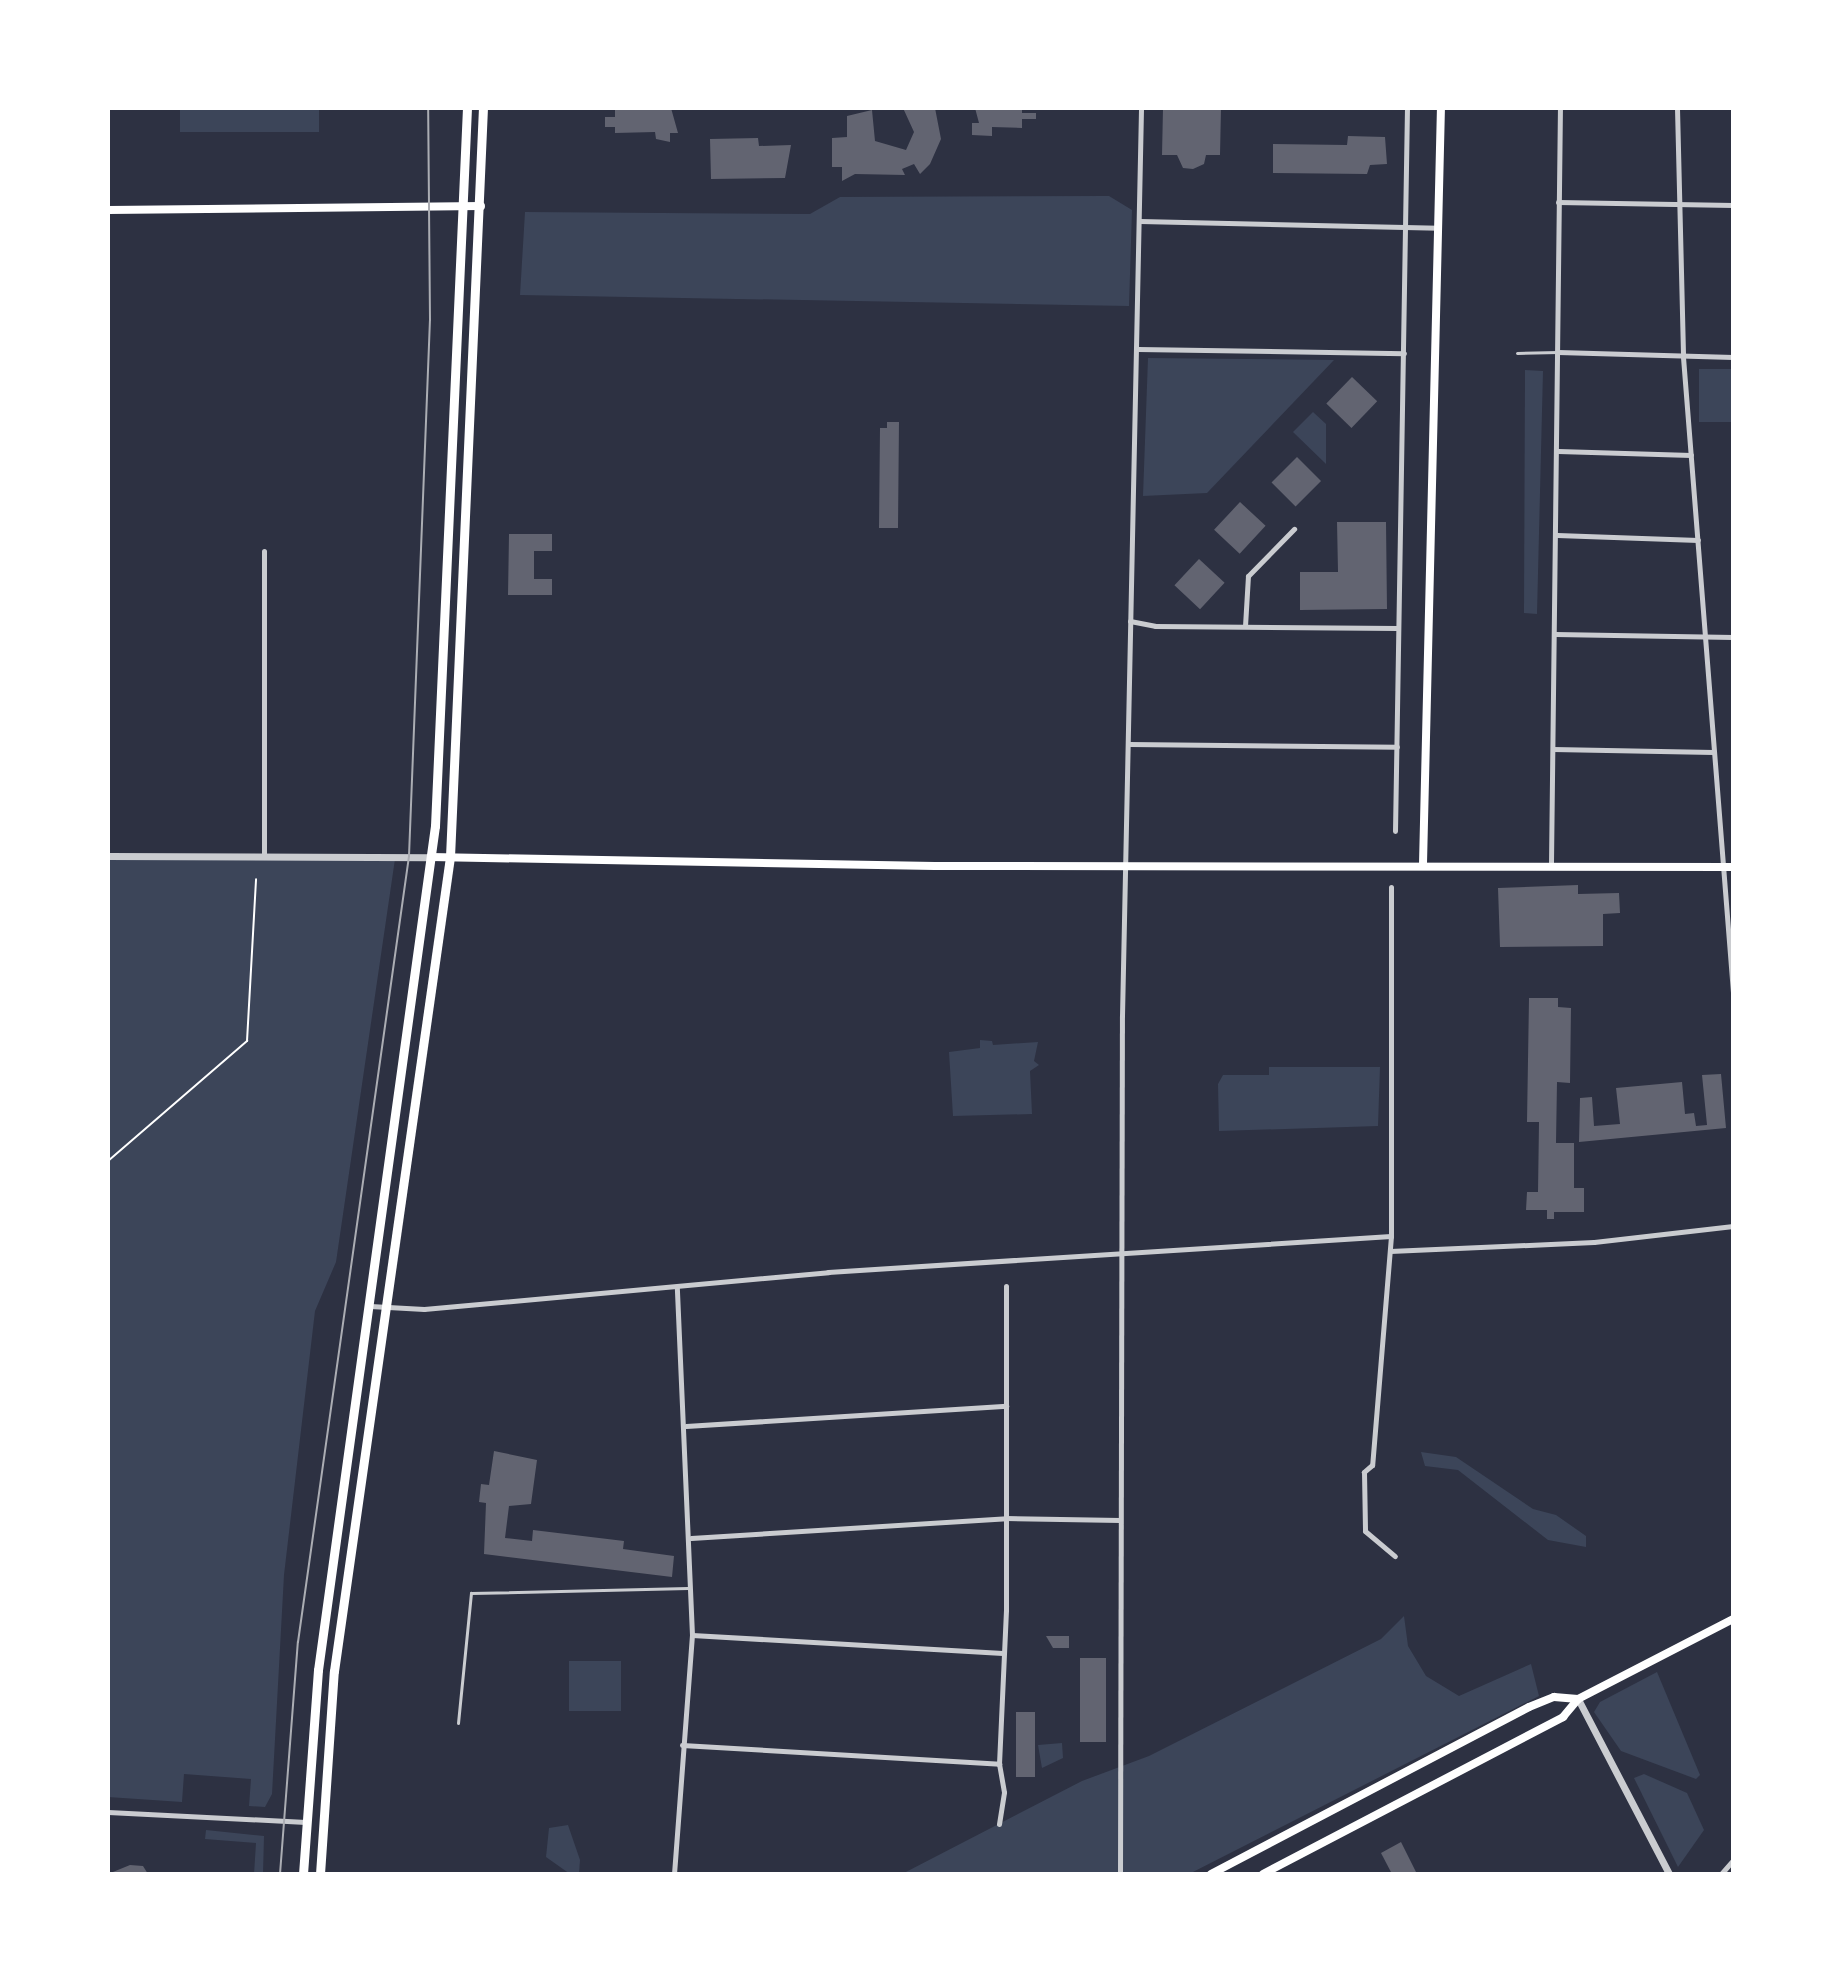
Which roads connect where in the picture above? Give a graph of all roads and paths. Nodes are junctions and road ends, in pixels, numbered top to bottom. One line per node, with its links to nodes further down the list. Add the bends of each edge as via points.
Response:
1 (467, 108): 11 (main road)
2 (483, 108): 12 (main road)
3 (1141, 108): 14 (street)
4 (1407, 108): 15 (street)
5 (1441, 108): 16 (main road)
6 (1560, 108): 8 (street)
7 (1677, 108): 9 (street)
8 (1558, 202): 9 (street); 18 (street)
9 (1679, 204): 10 (street); 21 (street)
10 (1733, 205)
11 (466, 206): 12 (main road); 13 (main road); 42 (main road, via 453,360)
12 (481, 206): 43 (main road)
13 (108, 210)
14 (1140, 221): 15 (street); 17 (street)
15 (1404, 227): 16 (street); 19 (street)
16 (1438, 228): 45 (main road)
17 (1137, 349): 19 (street); 29 (street)
18 (1558, 352): 20 (lane); 21 (street); 23 (street)
19 (1404, 353): 31 (street)
20 (1517, 353)
21 (1683, 357): 22 (street); 24 (street)
22 (1733, 357)
23 (1558, 451): 24 (street); 26 (street)
24 (1691, 455): 27 (street)
25 (1294, 529): 30 (street, via 1248,576)
26 (1557, 535): 27 (street); 32 (street)
27 (1698, 540): 33 (street)
28 (264, 551): 41 (street)
29 (1130, 621): 30 (street); 35 (street)
30 (1245, 626): 31 (street)
31 (1398, 628): 36 (street)
32 (1555, 634): 33 (street); 37 (street)
33 (1706, 637): 34 (street); 38 (street)
34 (1733, 637)
35 (1129, 744): 36 (street); 46 (street)
36 (1397, 747): 39 (street)
37 (1553, 749): 38 (street); 44 (street)
38 (1713, 752): 47 (street)
39 (1395, 831)
40 (108, 856): 41 (street)
41 (264, 856): 42 (street)
42 (431, 857): 43 (main road); 58 (main road)
43 (450, 857): 46 (main road); 59 (main road)
44 (1551, 863): 45 (main road); 47 (main road)
45 (1423, 864): 46 (main road)
46 (1124, 865): 55 (street)
47 (1728, 867): 50 (street)
48 (256, 879): 51 (path, via 247,1041)
49 (1391, 887): 53 (street)
50 (1733, 992)
51 (108, 1161)
52 (1733, 1226): 54 (street, via 1594,1242)
53 (1391, 1236): 54 (street); 55 (street)
54 (1390, 1251): 65 (street, via 1372,1465 1364,1472 1365,1531)
55 (1122, 1255): 57 (street, via 828,1272); 63 (street)
56 (1006, 1286): 60 (street)
57 (677, 1287): 59 (street); 61 (street)
58 (370, 1306): 59 (street); 75 (main road, via 318,1670)
59 (388, 1309): 76 (main road, via 334,1671)
60 (1006, 1406): 61 (street); 62 (street)
61 (686, 1426): 64 (street)
62 (1006, 1518): 63 (street); 64 (street); 69 (street)
63 (1120, 1520): 82 (street)
64 (691, 1538): 66 (street)
65 (1395, 1556)
66 (692, 1588): 68 (street); 71 (lane, via 471,1593)
67 (1733, 1619): 70 (main road)
68 (692, 1635): 69 (street); 72 (street)
69 (1002, 1653): 73 (street)
70 (1578, 1699): 83 (main road, via 1554,1697 1529,1707); 84 (main road, via 1563,1717); 85 (street)
71 (458, 1723)
72 (682, 1745): 73 (street); 81 (street)
73 (999, 1764): 77 (street, via 1004,1792)
74 (108, 1812): 75 (street)
75 (306, 1822): 76 (main road); 79 (main road)
76 (323, 1822): 80 (main road)
77 (999, 1824)
78 (1733, 1860): 86 (street)
79 (303, 1874)
80 (320, 1874)
81 (674, 1874)
82 (1120, 1874)
83 (1211, 1874)
84 (1263, 1874)
85 (1669, 1874)
86 (1721, 1874)

